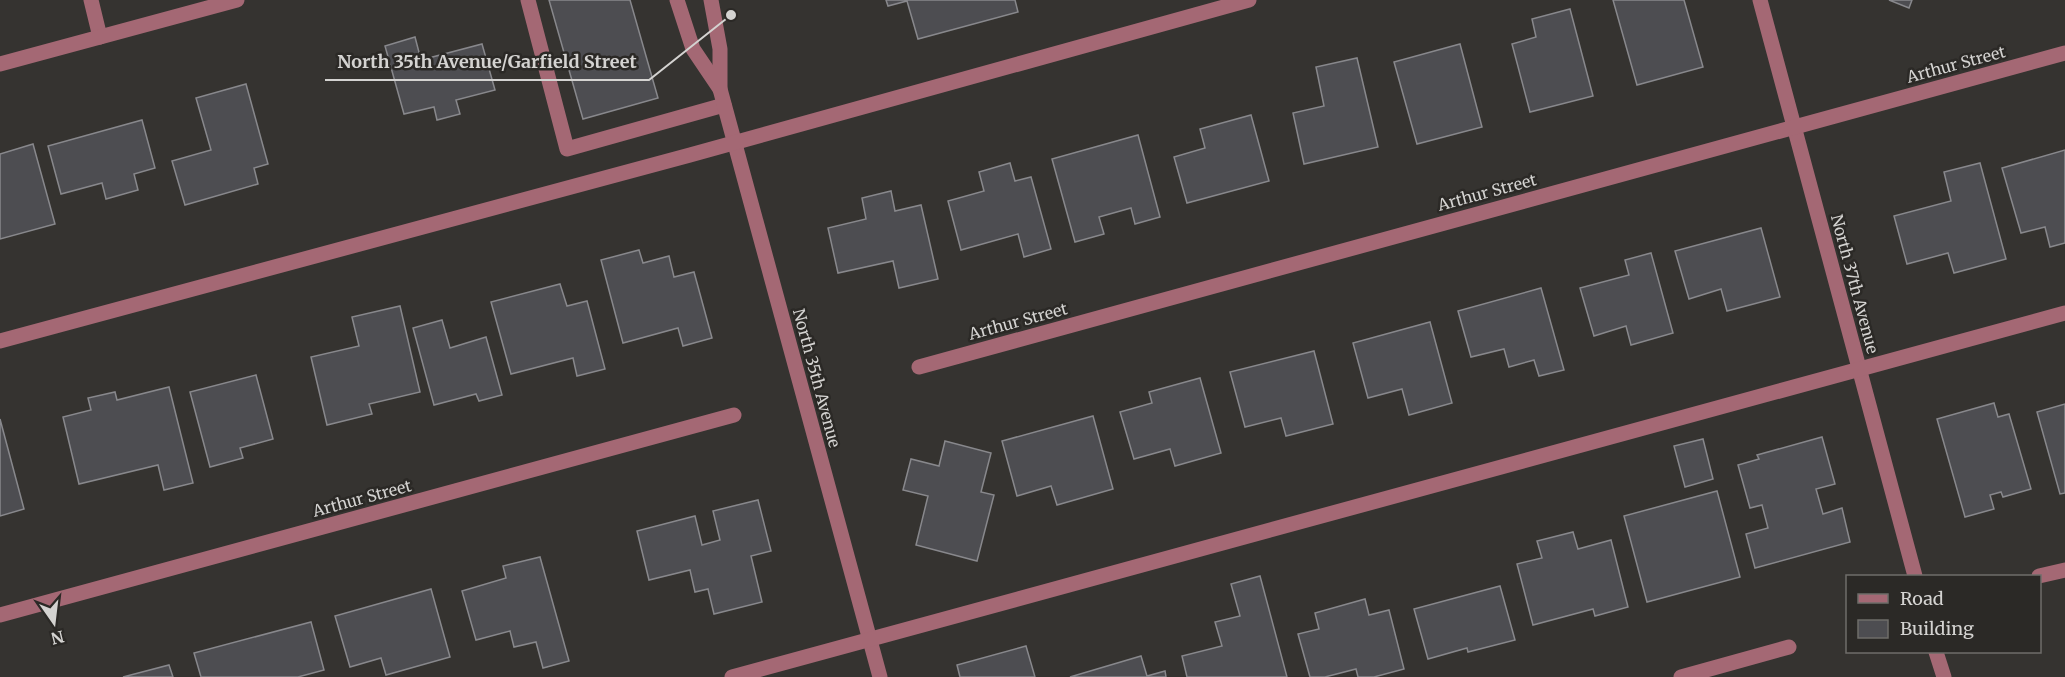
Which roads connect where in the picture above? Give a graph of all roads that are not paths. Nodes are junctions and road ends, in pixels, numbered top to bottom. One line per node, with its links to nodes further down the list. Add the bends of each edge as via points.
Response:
1 (91, 0): 8 (street)
2 (237, 0): 8 (street)
3 (528, 0): 12 (street, via 567,149)
4 (677, 0): 11 (street, North 35th Avenue, via 693,49)
5 (711, 0): 11 (street, North 35th Avenue, via 720,49)
6 (1249, 0): 14 (street)
7 (1760, 0): 13 (street, North 37th Avenue)
8 (100, 37): 10 (street)
9 (2065, 53): 13 (street, Arthur Street)
10 (0, 64)
11 (720, 88): 12 (street, North 35th Avenue)
12 (724, 105): 14 (street, North 35th Avenue)
13 (1793, 126): 17 (street, Arthur Street); 18 (street, North 37th Avenue)
14 (735, 143): 16 (street); 24 (street, North 35th Avenue)
15 (2065, 313): 18 (street)
16 (0, 341)
17 (919, 367)
18 (1859, 369): 21 (street, North 37th Avenue); 24 (street)
19 (734, 415): 23 (street, Arthur Street)
20 (2065, 570): 22 (street)
21 (1916, 575)
22 (2041, 576)
23 (0, 615)
24 (870, 639): 27 (street); 28 (street, North 35th Avenue)
25 (1789, 647): 29 (street)
26 (1937, 653): 30 (street)
27 (732, 677)
28 (880, 677)
29 (1681, 677)
30 (1944, 677)

